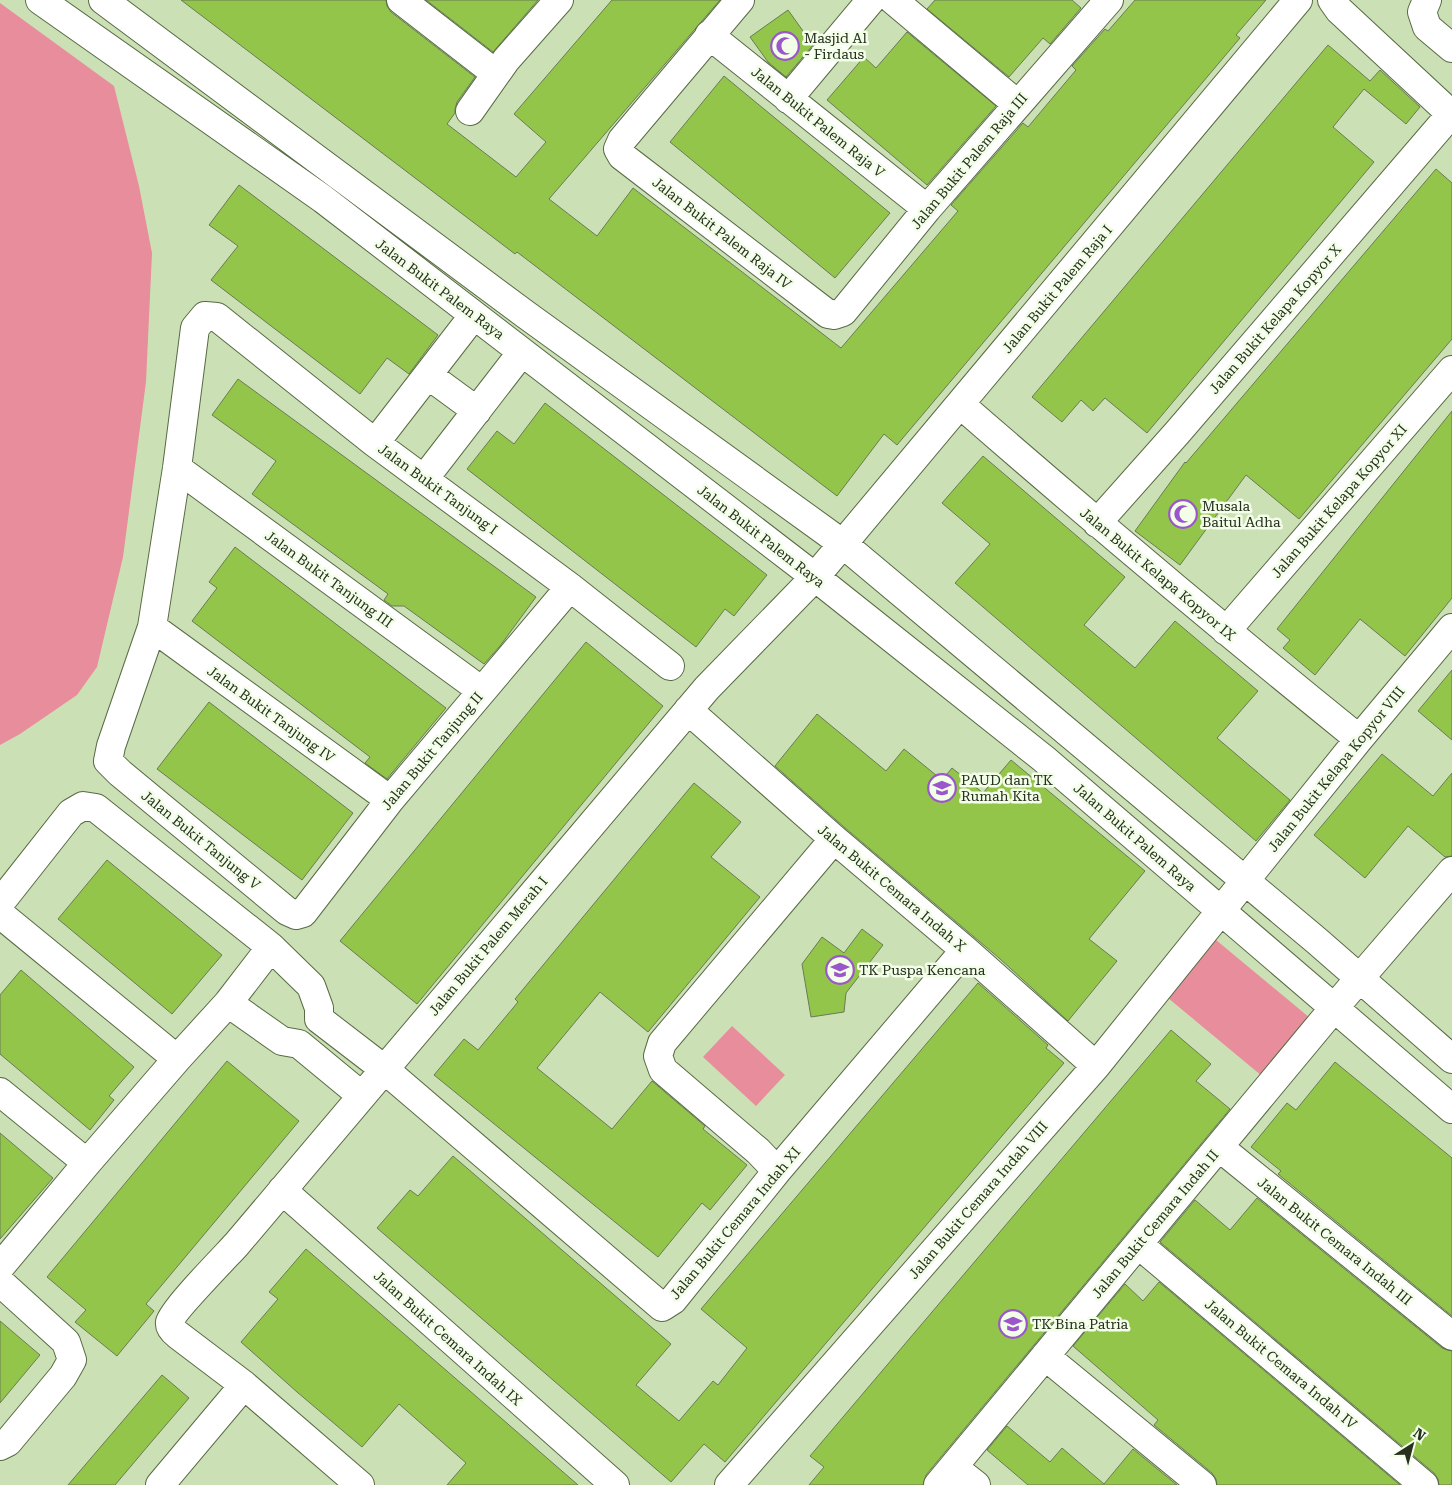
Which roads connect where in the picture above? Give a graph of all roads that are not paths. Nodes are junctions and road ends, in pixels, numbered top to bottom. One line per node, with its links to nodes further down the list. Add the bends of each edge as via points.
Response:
1 (40, 0): 13 (street, Jalan Bukit Palem Raya)
2 (91, 0): 13 (street)
3 (102, 0): 22 (street)
4 (400, 0): 16 (street)
5 (559, 0): 16 (street)
6 (740, 0): 14 (street)
7 (871, 0): 17 (street)
8 (893, 0): 18 (street)
9 (1109, 0): 18 (street, Jalan Bukit Palem Raja III)
10 (1298, 0): 28 (street, Jalan Bukit Palem Raja I)
11 (1331, 3): 20 (street)
12 (1424, 6): 15 (street, via 1426,27)
13 (73, 24): 24 (street, Jalan Bukit Palem Raya, via 323,199)
14 (709, 35): 17 (street, Jalan Bukit Palem Raja V); 23 (street, Jalan Bukit Palem Raja IV, via 618,149 622,156)
15 (1452, 48)
16 (495, 74): 19 (street)
17 (788, 99): 21 (street, Jalan Bukit Palem Raja V)
18 (1017, 104): 21 (street, Jalan Bukit Palem Raja III)
19 (470, 111)
20 (1451, 114): 33 (street, Jalan Bukit Kelapa Kopyor X)
21 (927, 209): 23 (street, Jalan Bukit Palem Raja III, via 843,312)
22 (525, 314): 25 (street); 34 (street)
23 (828, 314)
24 (474, 315): 25 (street, Jalan Bukit Palem Raya); 27 (street)
25 (514, 346): 29 (street); 35 (street, Jalan Bukit Palem Raya)
26 (1452, 370): 39 (street, Jalan Bukit Kelapa Kopyor XI)
27 (428, 375): 29 (street); 30 (street)
28 (961, 405): 33 (street, Jalan Bukit Kelapa Kopyor IX); 34 (street, Jalan Bukit Palem Raja I)
29 (476, 411): 32 (street)
30 (375, 443): 31 (street, Jalan Bukit Tanjung I, via 217,317 205,316 195,328); 32 (street, Jalan Bukit Tanjung I)
31 (177, 468): 37 (street); 41 (street, Jalan Bukit Tanjung III)
32 (424, 479): 36 (street, Jalan Bukit Tanjung I)
33 (1097, 523): 39 (street, Jalan Bukit Kelapa Kopyor IX)
34 (843, 544): 35 (street, Jalan Bukit Palem Raja I); 47 (street)
35 (815, 577): 42 (street, Jalan Bukit Palem Merah I); 49 (street, Jalan Bukit Palem Raya, via 1044,759)
36 (570, 587): 40 (street, Jalan Bukit Tanjung I); 41 (street, Jalan Bukit Tanjung II)
37 (152, 627): 44 (street, Jalan Bukit Tanjung IV); 51 (street, Jalan Bukit Tanjung V, via 110,746 108,761 287,911)
38 (1452, 628): 43 (street, Jalan Bukit Kelapa Kopyor VIII)
39 (1226, 631): 43 (street, Jalan Bukit Kelapa Kopyor IX)
40 (670, 666)
41 (482, 691): 44 (street, Jalan Bukit Tanjung II)
42 (688, 710): 45 (street, Jalan Bukit Cemara Indah X); 62 (street, Jalan Bukit Palem Merah I)
43 (1358, 739): 47 (street, Jalan Bukit Kelapa Kopyor VIII)
44 (390, 800): 51 (street, Jalan Bukit Tanjung II, via 303,913)
45 (834, 839): 53 (street, Jalan Bukit Cemara Indah X); 68 (street, via 662,1043 658,1056 663,1070)
46 (1452, 871): 54 (street, Jalan Bukit Cemara Indah II)
47 (1245, 880): 49 (street, Jalan Bukit Kelapa Kopyor VIII); 54 (street)
48 (0, 903): 52 (street, via 72,812 83,806 96,808)
49 (1220, 910): 56 (street, Jalan Bukit Palem Raya); 61 (street, Jalan Bukit Cemara Indah VIII)
50 (0, 914): 59 (street)
51 (296, 915)
52 (271, 947): 55 (street); 57 (street, via 311,986 319,1008)
53 (965, 950): 61 (street, Jalan Bukit Cemara Indah X); 68 (street, Jalan Bukit Cemara Indah XI)
54 (1360, 978): 56 (street, Jalan Bukit Cemara Indah II); 60 (street)
55 (228, 1004): 58 (street, via 282,1041); 59 (street)
56 (1334, 1008): 65 (street, Jalan Bukit Palem Raya); 66 (street, Jalan Bukit Cemara Indah II)
57 (319, 1019): 58 (street); 62 (street)
58 (299, 1044): 64 (street)
59 (177, 1059): 67 (street)
60 (1452, 1059)
61 (1096, 1066): 78 (street, Jalan Bukit Cemara Indah VIII)
62 (384, 1070): 64 (street, Jalan Bukit Palem Merah I); 68 (street, Jalan Bukit Cemara Indah XI, via 662,1307 673,1300)
63 (0, 1092): 67 (street)
64 (362, 1096): 69 (street, Jalan Bukit Palem Merah I)
65 (1452, 1109)
66 (1219, 1147): 70 (street, Jalan Bukit Cemara Indah II); 73 (street, Jalan Bukit Cemara Indah III)
67 (87, 1163): 71 (street)
68 (777, 1171)
69 (282, 1190): 75 (street, Jalan Bukit Palem Merah I, via 198,1285 170,1322 178,1336); 81 (street, Jalan Bukit Cemara Indah IX)
70 (1138, 1244): 74 (street, Jalan Bukit Cemara Indah II); 84 (street, Jalan Bukit Cemara Indah IV)
71 (0, 1267)
72 (0, 1282): 76 (street, via 66,1342 72,1360 63,1376 8,1442)
73 (1452, 1336)
74 (1045, 1356): 77 (street, Jalan Bukit Cemara Indah II); 83 (street)
75 (244, 1385): 79 (street); 80 (street)
76 (0, 1446)
77 (945, 1476): 82 (street)
78 (739, 1482)
79 (358, 1484)
80 (160, 1485)
81 (615, 1485)
82 (976, 1485)
83 (1202, 1485)
84 (1424, 1485)

